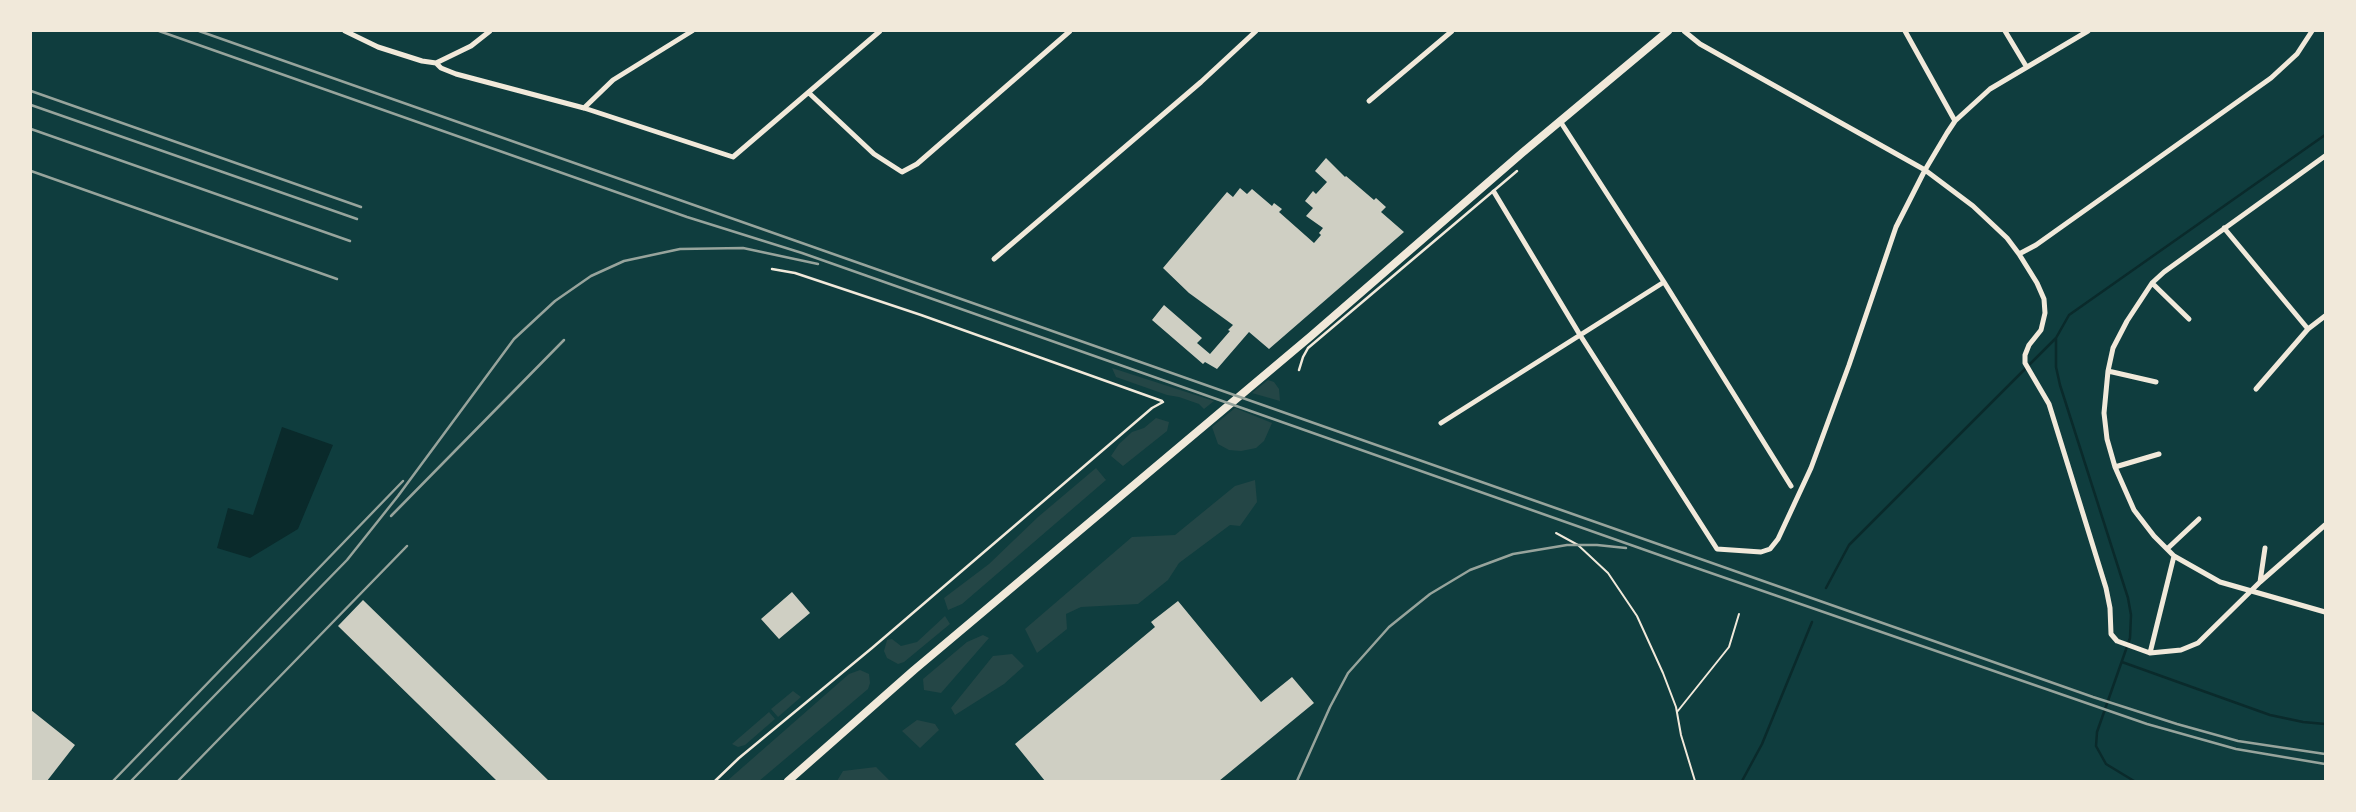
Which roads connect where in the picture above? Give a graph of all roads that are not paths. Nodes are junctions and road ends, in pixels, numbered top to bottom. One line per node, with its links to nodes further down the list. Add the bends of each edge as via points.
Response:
1 (345, 31): 14 (street, via 386,50 422,62)
2 (490, 31): 14 (street, via 471,46)
3 (692, 31): 18 (street, via 613,80)
4 (880, 31): 16 (street)
5 (1070, 31): 16 (street, via 917,164 902,172 874,154)
6 (1256, 31): 27 (street)
7 (1452, 31): 17 (street)
8 (1668, 31): 19 (main road)
9 (1684, 31): 22 (street, via 1700,44)
10 (1904, 31): 20 (street)
11 (2005, 31): 15 (street)
12 (2088, 31): 15 (street)
13 (2312, 31): 26 (street, via 2297,54 2271,78)
14 (436, 63): 18 (street, via 456,74)
15 (2026, 66): 20 (street, via 1990,89)
16 (809, 93): 18 (street, via 733,157)
17 (1369, 101)
18 (584, 108)
19 (1560, 121): 29 (street); 53 (main road)
20 (1955, 121): 22 (street)
21 (2325, 156): 25 (street)
22 (1924, 170): 26 (street, via 1973,206); 34 (street, via 1896,228 1829,424 1778,539 1770,549 1761,552 1717,549)
23 (1517, 171): 24 (lane)
24 (1494, 192): 34 (street); 35 (lane, via 1308,348)
25 (2224, 228): 30 (street); 33 (street)
26 (2020, 254): 51 (street, via 2044,298 2041,330 2029,345 2025,363 2049,404 2106,588 2111,634 2117,642)
27 (994, 259)
28 (772, 269): 52 (lane, via 795,273 921,315 1163,402 1152,408)
29 (1664, 282): 34 (street); 42 (street)
30 (2152, 283): 32 (street); 36 (street, via 2113,348)
31 (2325, 316): 33 (street)
32 (2189, 319)
33 (2308, 329): 38 (street)
34 (1580, 335): 39 (street)
35 (1299, 370)
36 (2108, 371): 37 (street); 41 (street, via 2104,413)
37 (2156, 382)
38 (2256, 389)
39 (1441, 423)
40 (2159, 454): 41 (street)
41 (2114, 467): 46 (street, via 2134,510)
42 (1791, 486)
43 (2199, 519): 46 (street)
44 (2325, 525): 48 (street)
45 (2265, 548): 48 (street)
46 (2167, 549): 47 (street)
47 (2174, 556): 49 (street, via 2220,582); 51 (street)
48 (2260, 582): 49 (street)
49 (2252, 591): 50 (street); 51 (street, via 2198,643 2181,650)
50 (2325, 612)
51 (2150, 653)
52 (715, 781)
53 (788, 781)

